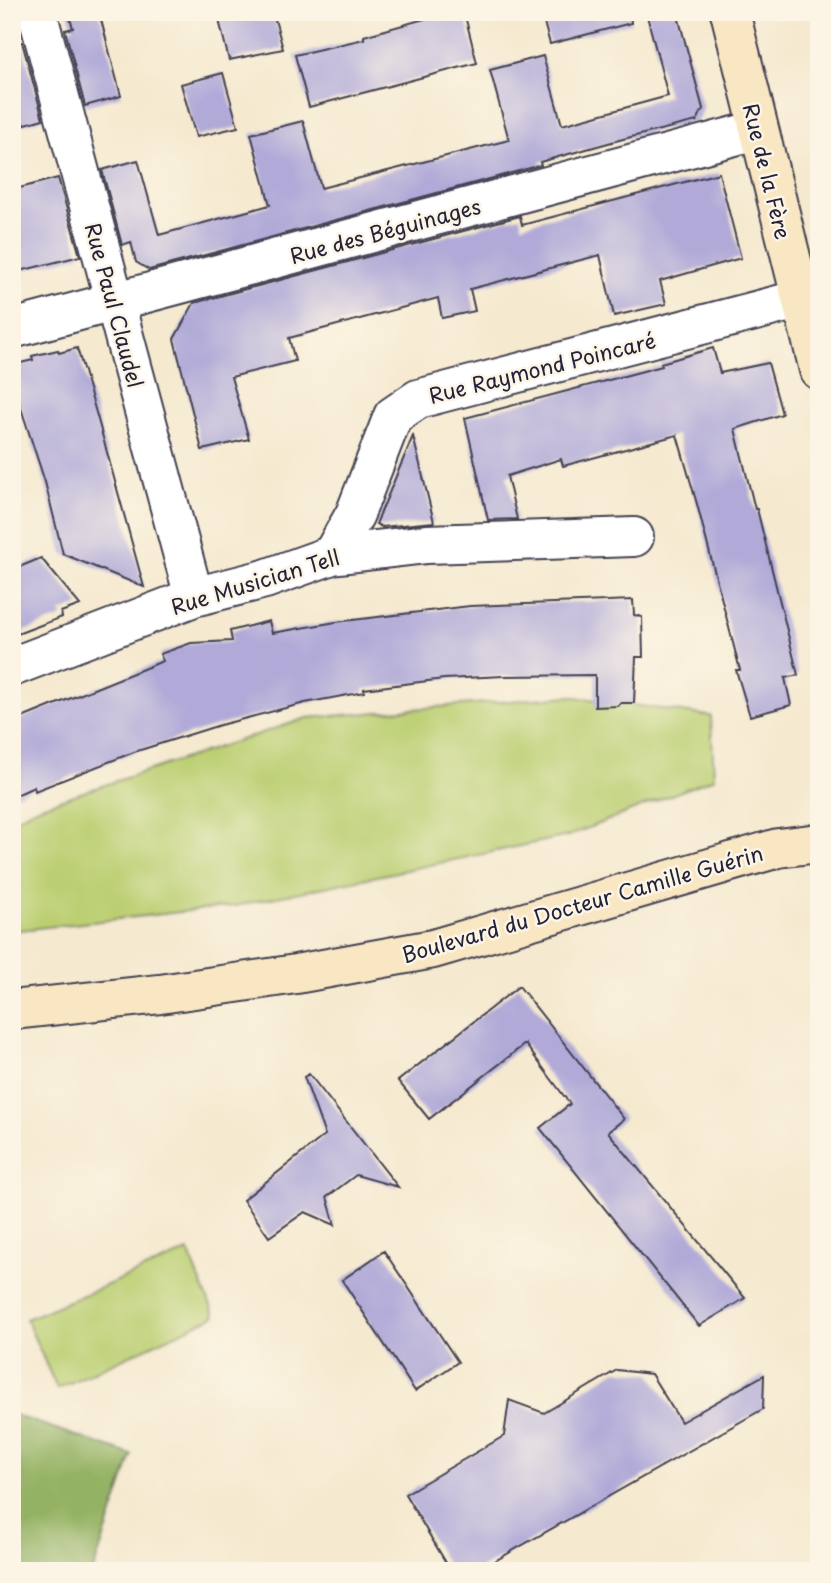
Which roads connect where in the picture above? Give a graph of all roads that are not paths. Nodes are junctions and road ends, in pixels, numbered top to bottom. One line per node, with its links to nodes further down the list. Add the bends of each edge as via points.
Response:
1 (37, 12): 5 (street, Rue Paul Claudel)
2 (730, 12): 3 (main road, Rue de la Fère)
3 (757, 130): 4 (main road, Rue de la Fère); 5 (street, Rue des Béguinages)
4 (801, 299): 7 (main road, Rue de la Fère); 9 (street, Rue Raymond Poincaré, via 418,398 393,416 355,514)
5 (114, 302): 6 (street, Rue des Béguinages); 10 (street, Rue Paul Claudel)
6 (12, 329)
7 (819, 370)
8 (634, 537): 9 (street, Rue Musician Tell, via 427,544)
9 (332, 555): 10 (street, Rue Musician Tell)
10 (194, 597): 11 (street, Rue Musician Tell)
11 (12, 667)
12 (819, 816): 14 (main road, Boulevard du Docteur Camille Guérin)
13 (819, 843): 14 (main road, Boulevard du Docteur Camille Guérin)
14 (778, 848): 15 (main road, Boulevard du Docteur Camille Guérin, via 433,949 173,992)
15 (12, 1010)

